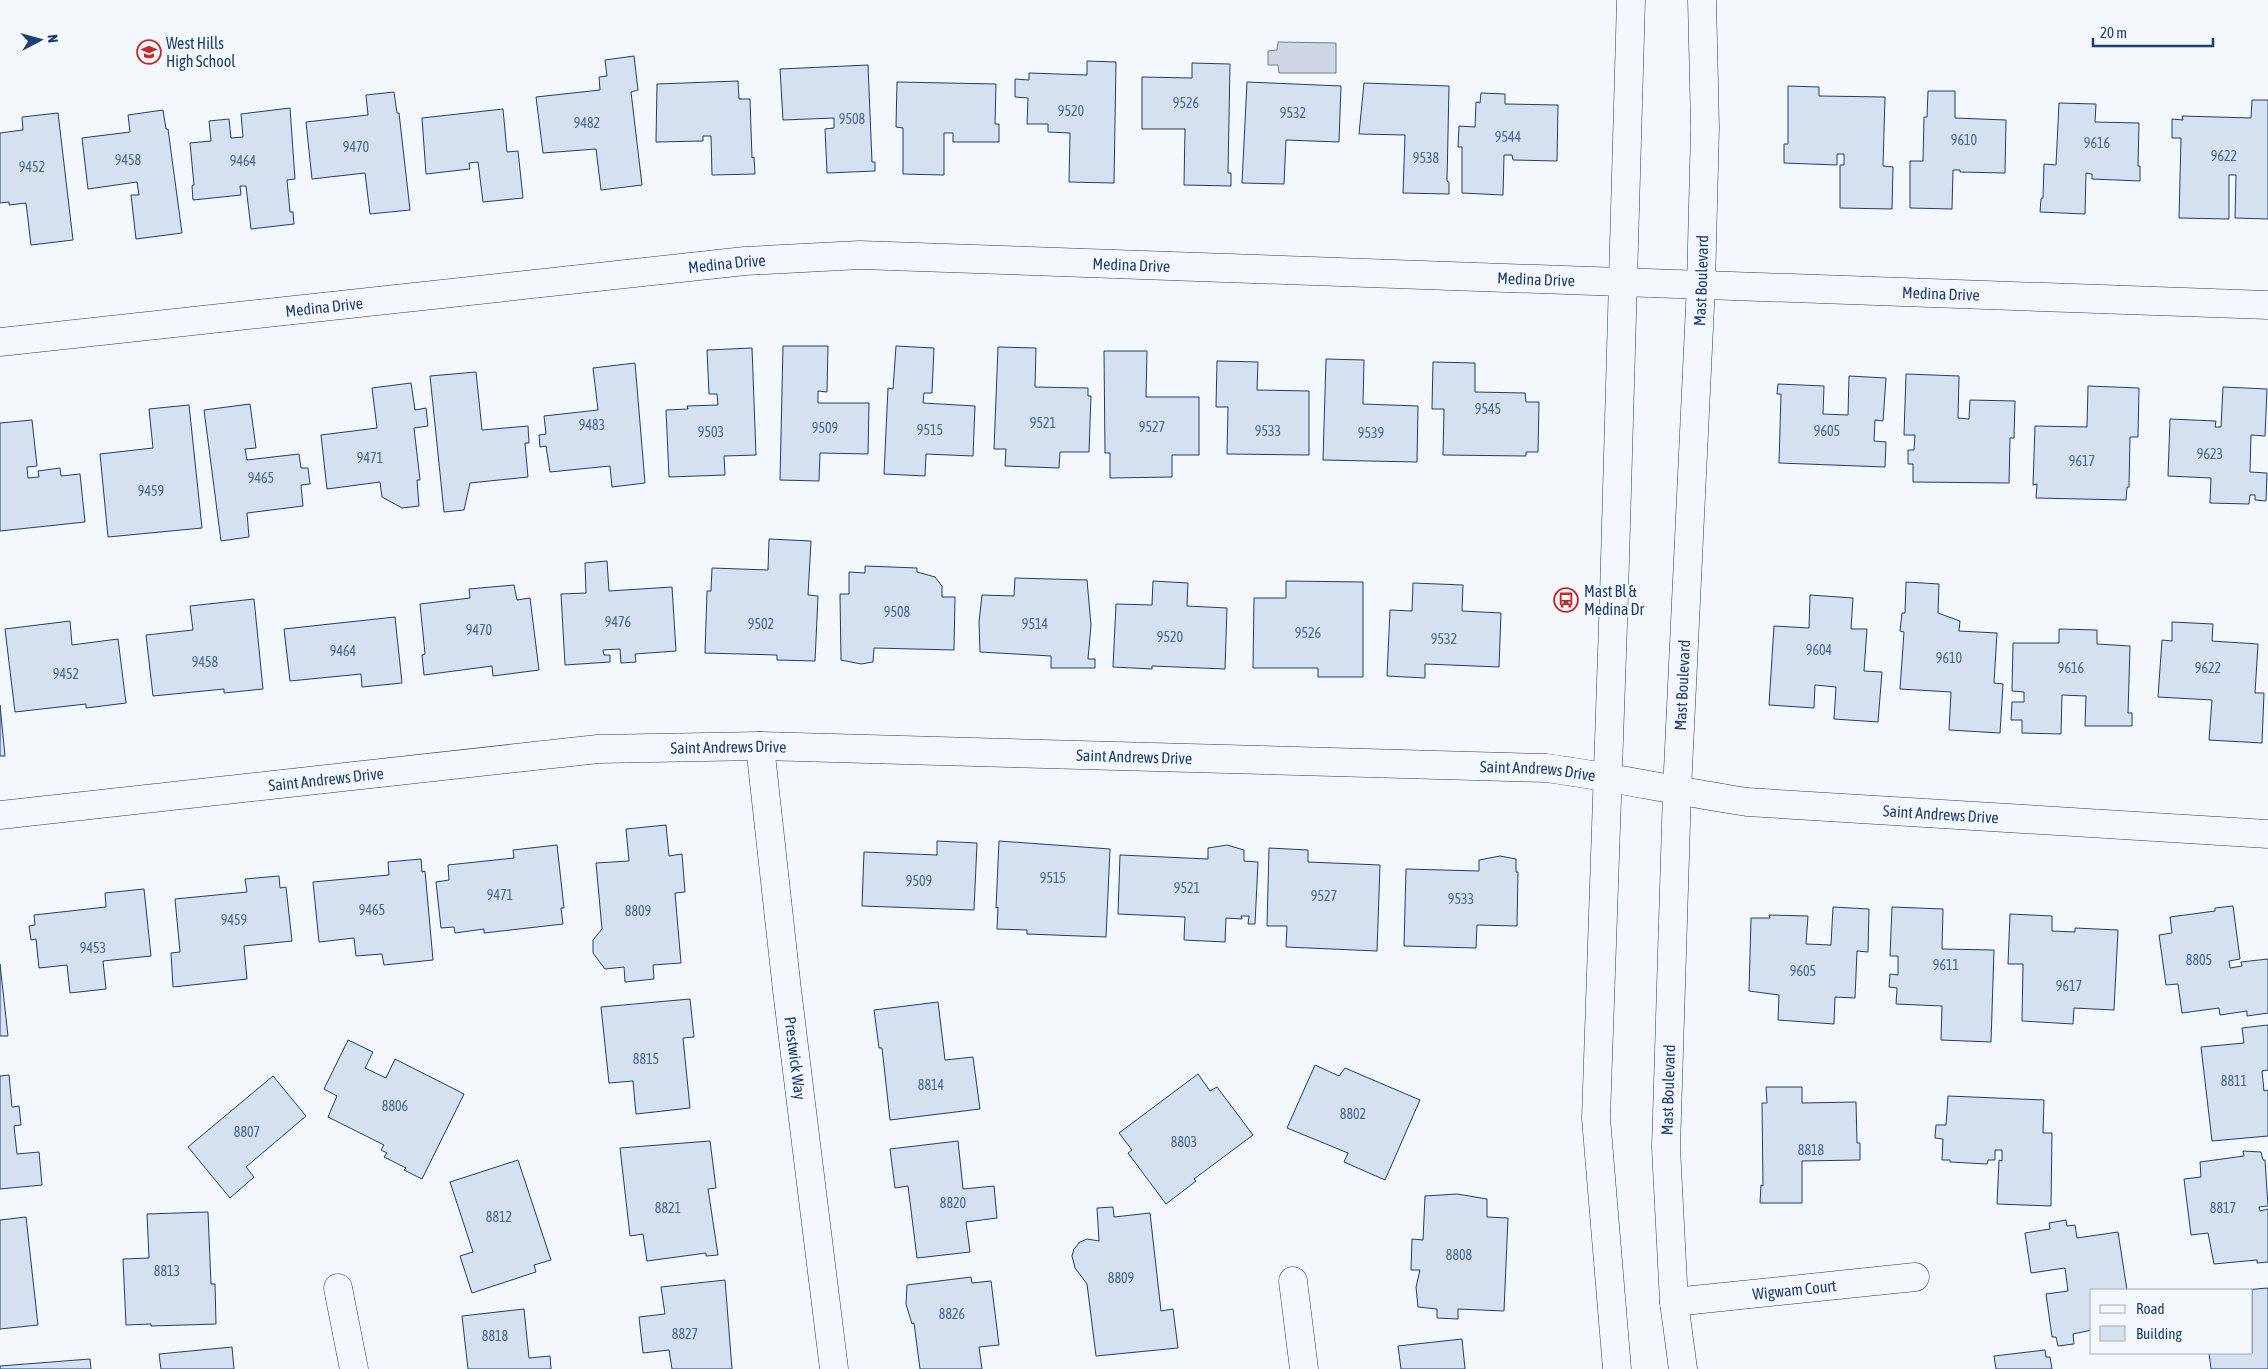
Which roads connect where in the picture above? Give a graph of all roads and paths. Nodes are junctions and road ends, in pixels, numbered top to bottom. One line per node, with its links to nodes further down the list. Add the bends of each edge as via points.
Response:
1 (1631, 0): 3 (street)
2 (1702, 0): 4 (street, Mast Boulevard, via 1705,127)
3 (1624, 282): 4 (street, Medina Drive); 6 (street, Medina Drive, via 860,255 735,262); 8 (street)
4 (1700, 285): 5 (street, Medina Drive); 9 (street, Mast Boulevard)
5 (2268, 305)
6 (0, 342)
7 (760, 746): 8 (street, Saint Andrews Drive, via 1536,767); 10 (street, Saint Andrews Drive, via 598,749); 17 (street, Prestwick Way)
8 (1608, 776): 9 (street, Saint Andrews Drive); 19 (street, via 1596,1118)
9 (1677, 792): 11 (street, Saint Andrews Drive, via 1747,802); 15 (street, Mast Boulevard, via 1666,1148)
10 (0, 815)
11 (2268, 834)
12 (1915, 1277): 15 (street, Wigwam Court)
13 (1293, 1281): 18 (street)
14 (338, 1288): 16 (street)
15 (1674, 1302): 20 (street, Mast Boulevard)
16 (354, 1369)
17 (834, 1369)
18 (1304, 1369)
19 (1617, 1369)
20 (1683, 1369)

